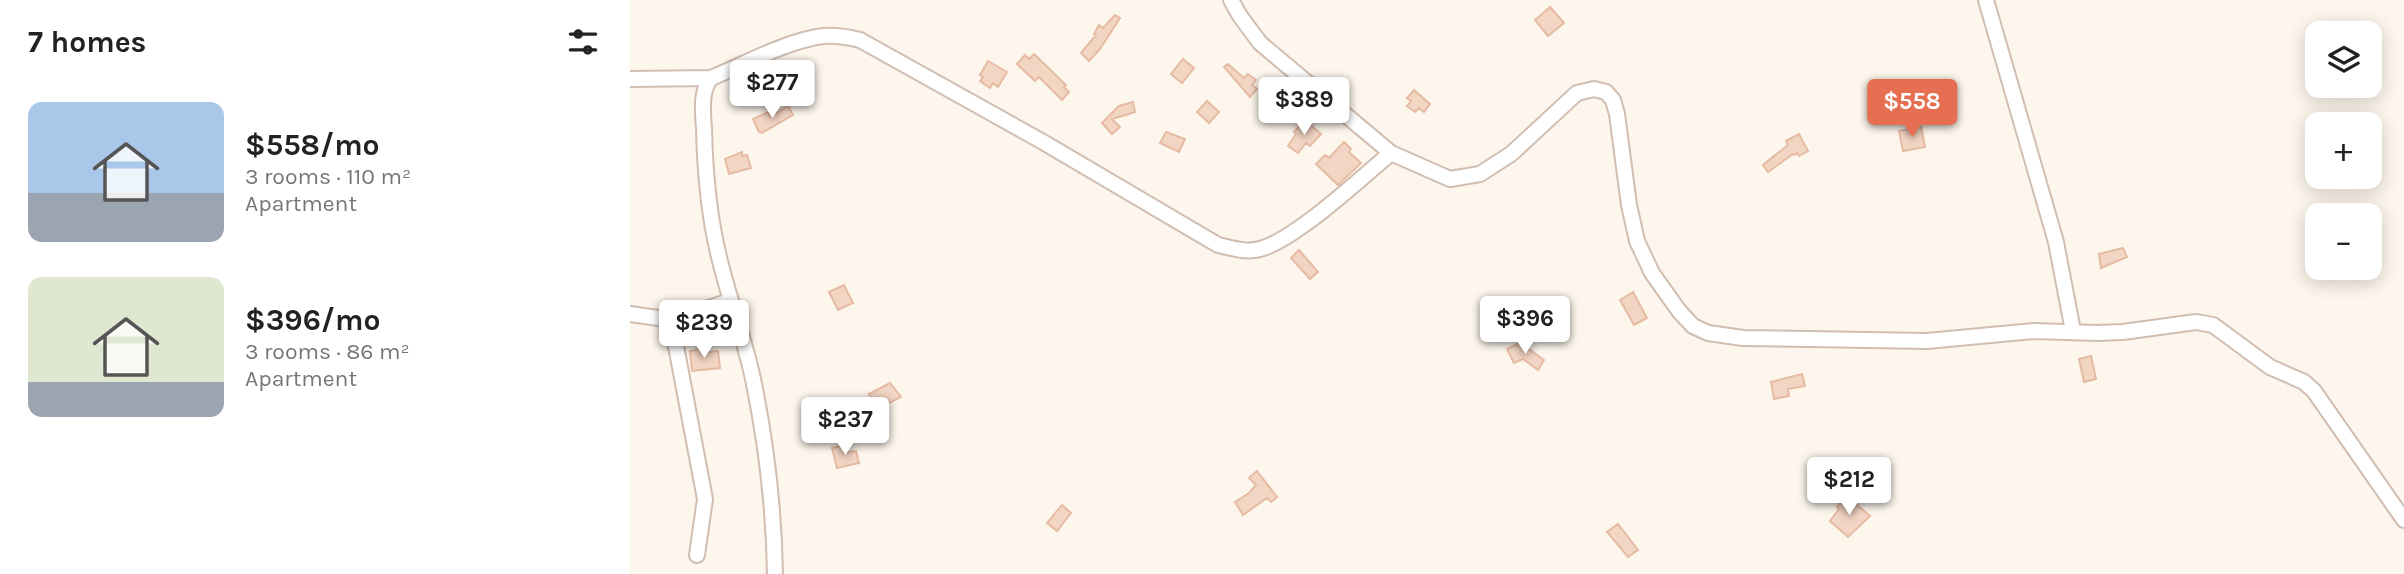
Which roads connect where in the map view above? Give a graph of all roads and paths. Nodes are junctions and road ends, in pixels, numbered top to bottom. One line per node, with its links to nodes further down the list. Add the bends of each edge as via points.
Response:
1 (1231, 0): 5 (street, via 1260,43)
2 (1986, 0): 9 (street, via 2056,242)
3 (631, 78): 4 (street)
4 (711, 78): 5 (street, via 802,40 825,36 860,40 1218,245 1245,251 1286,237); 6 (street, via 704,91 707,190)
5 (1391, 153): 9 (street, via 1450,179 1480,174 1511,154 1577,93 1606,92 1617,114 1637,241 1652,273 1693,326 1744,338 1927,341)
6 (730, 301): 8 (street); 12 (street, via 742,329 765,444)
7 (630, 314): 8 (street)
8 (671, 320): 11 (street, via 705,499)
9 (2073, 331): 10 (street, via 2097,333 2196,322 2213,325 2314,391)
10 (2404, 520)
11 (697, 555)
12 (775, 574)

